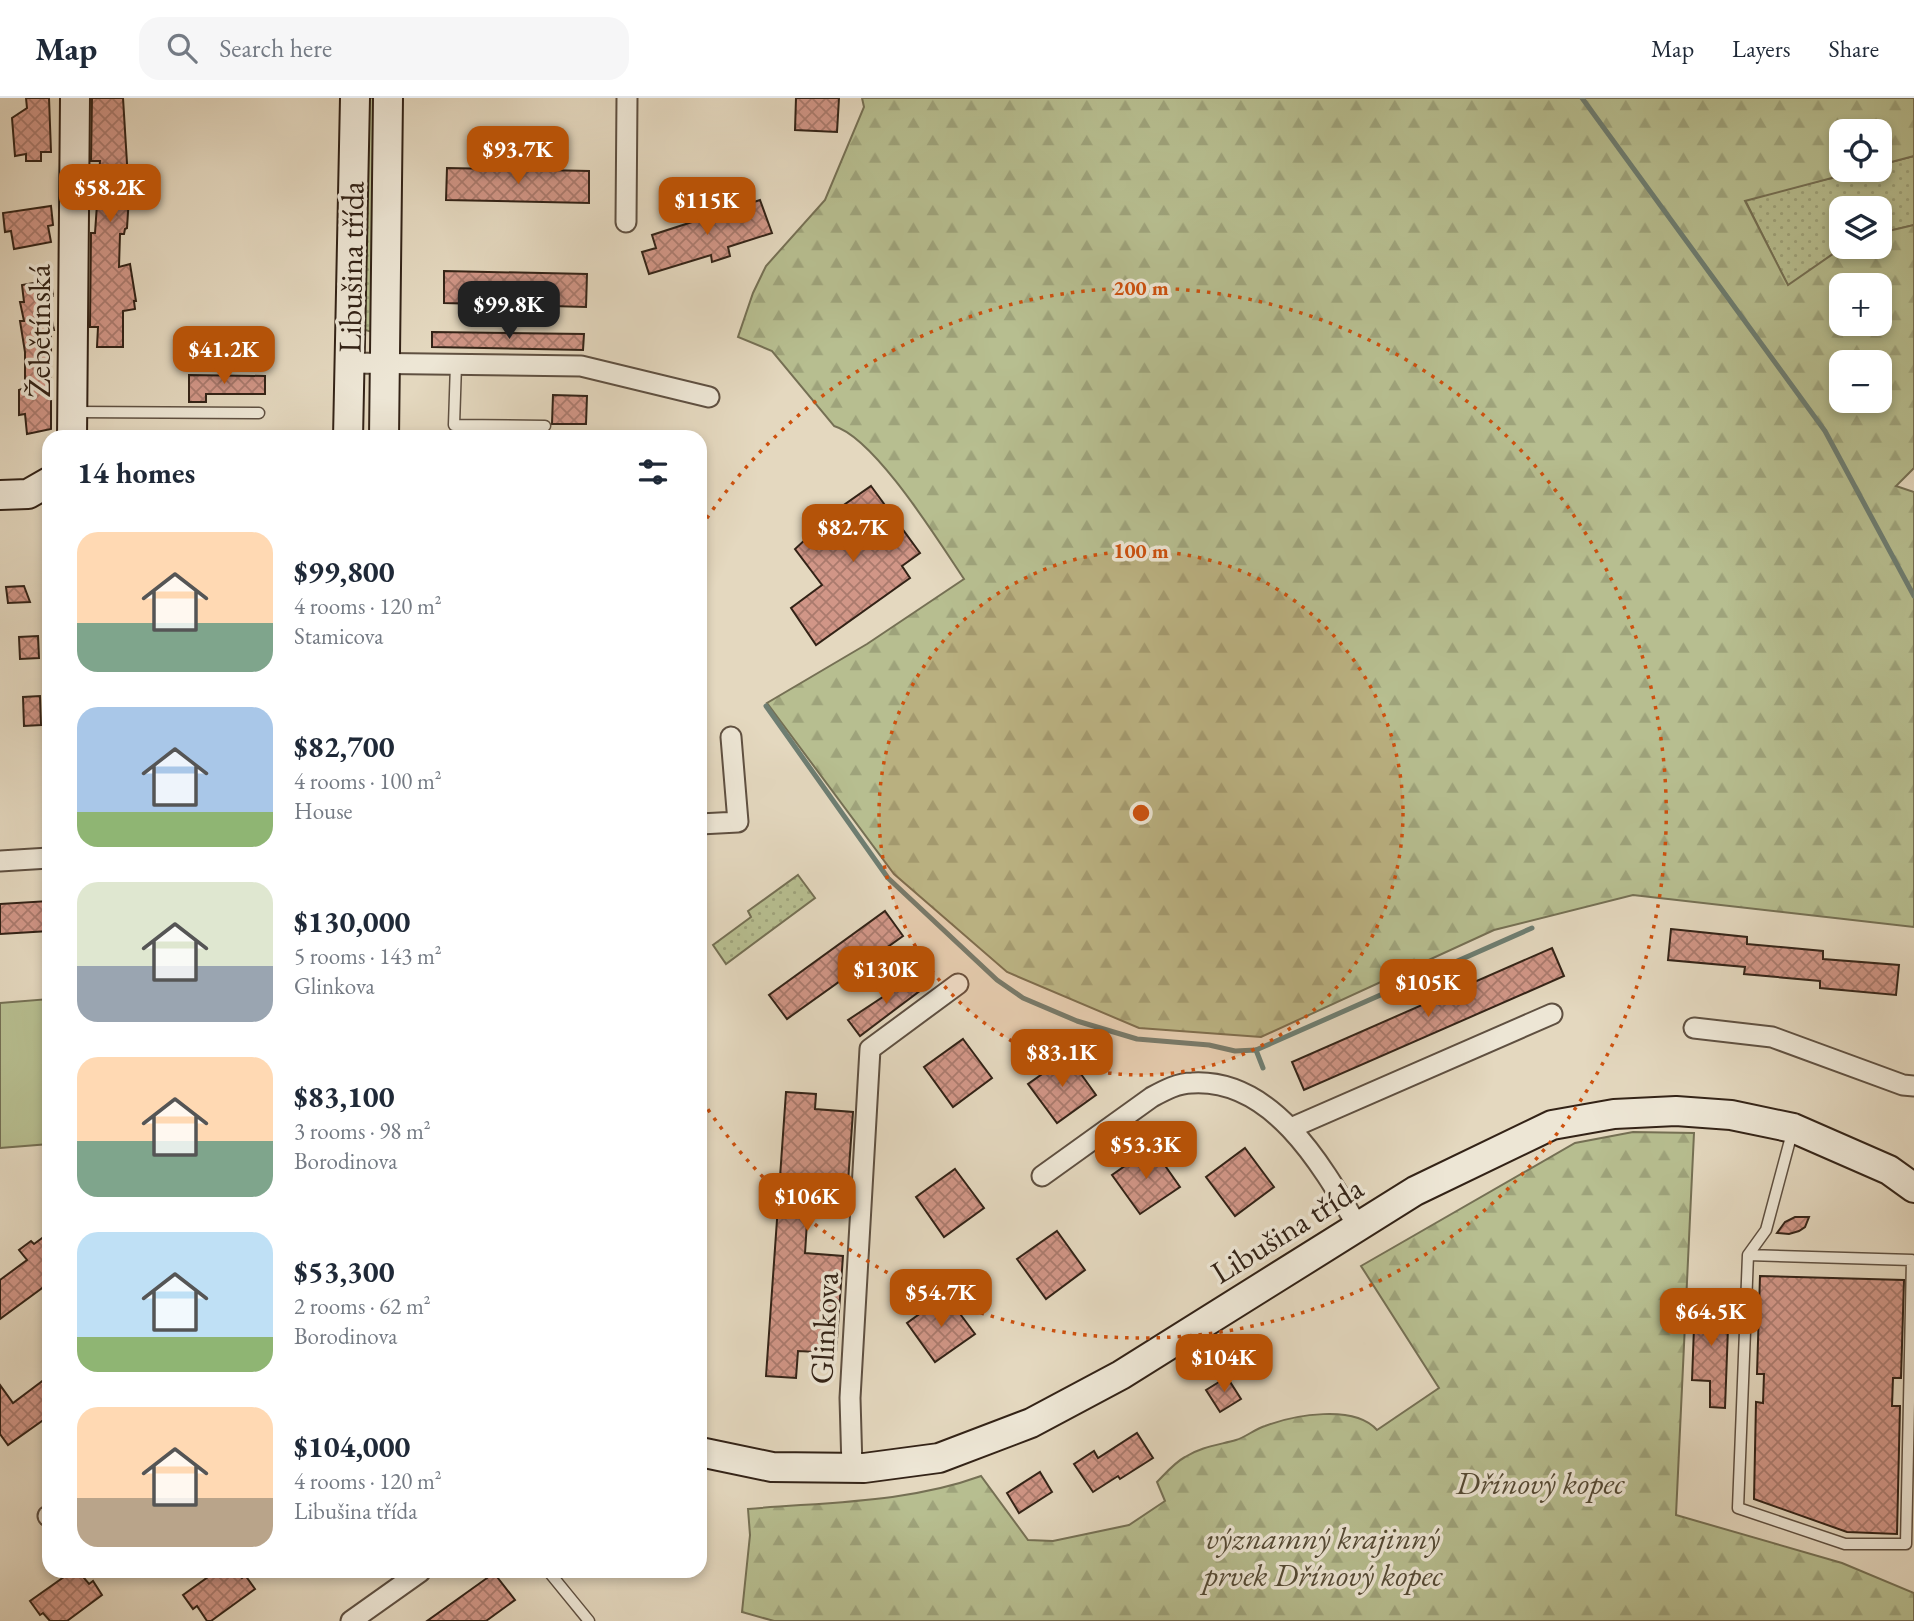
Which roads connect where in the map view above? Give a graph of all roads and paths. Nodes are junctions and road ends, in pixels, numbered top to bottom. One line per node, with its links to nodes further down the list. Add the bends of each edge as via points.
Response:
1 (75, 98): 11 (street, Žebětínská)
2 (355, 98): 6 (street, Libušina třída)
3 (388, 98): 7 (street, Libušina třída)
4 (627, 98): 5 (street)
5 (626, 222)
6 (349, 363): 7 (street); 13 (street, Libušina třída)
7 (385, 363): 8 (street); 14 (street, Libušina třída)
8 (456, 364): 9 (street, via 581,366); 12 (lane, via 454,425)
9 (709, 397)
10 (259, 413): 11 (lane)
11 (73, 425)
12 (545, 426)
13 (348, 430)
14 (384, 430)
15 (42, 486): 16 (street, via 28,494)
16 (0, 495)
17 (732, 737): 18 (street, via 738,822)
18 (707, 824)
19 (42, 859): 20 (street)
20 (0, 861)
21 (958, 984): 32 (street, Glinkova, via 870,1049 850,1398)
22 (1552, 1014): 25 (street)
23 (1694, 1028): 24 (street, via 1772,1037)
24 (1914, 1086)
25 (1291, 1128): 27 (street, via 1244,1094 1218,1084 1191,1083 1152,1097); 29 (street)
26 (1793, 1128): 28 (street, Libušina třída, via 1889,1170); 29 (street, Libušina třída, via 1731,1115 1676,1111 1614,1114 1552,1125 1426,1184); 30 (lane, via 1766,1230)
27 (1042, 1176)
28 (1914, 1188)
29 (1358, 1227): 32 (street, Libušina třída, via 1121,1375 1031,1423 939,1458)
30 (1748, 1255): 30 (lane, via 1738,1508 1845,1544 1906,1544 1912,1259)
31 (707, 1453): 32 (street, Libušina třída, via 772,1466)
32 (852, 1468)
33 (412, 1578): 35 (street)
34 (554, 1578): 36 (lane)
35 (351, 1621)
36 (589, 1621)

